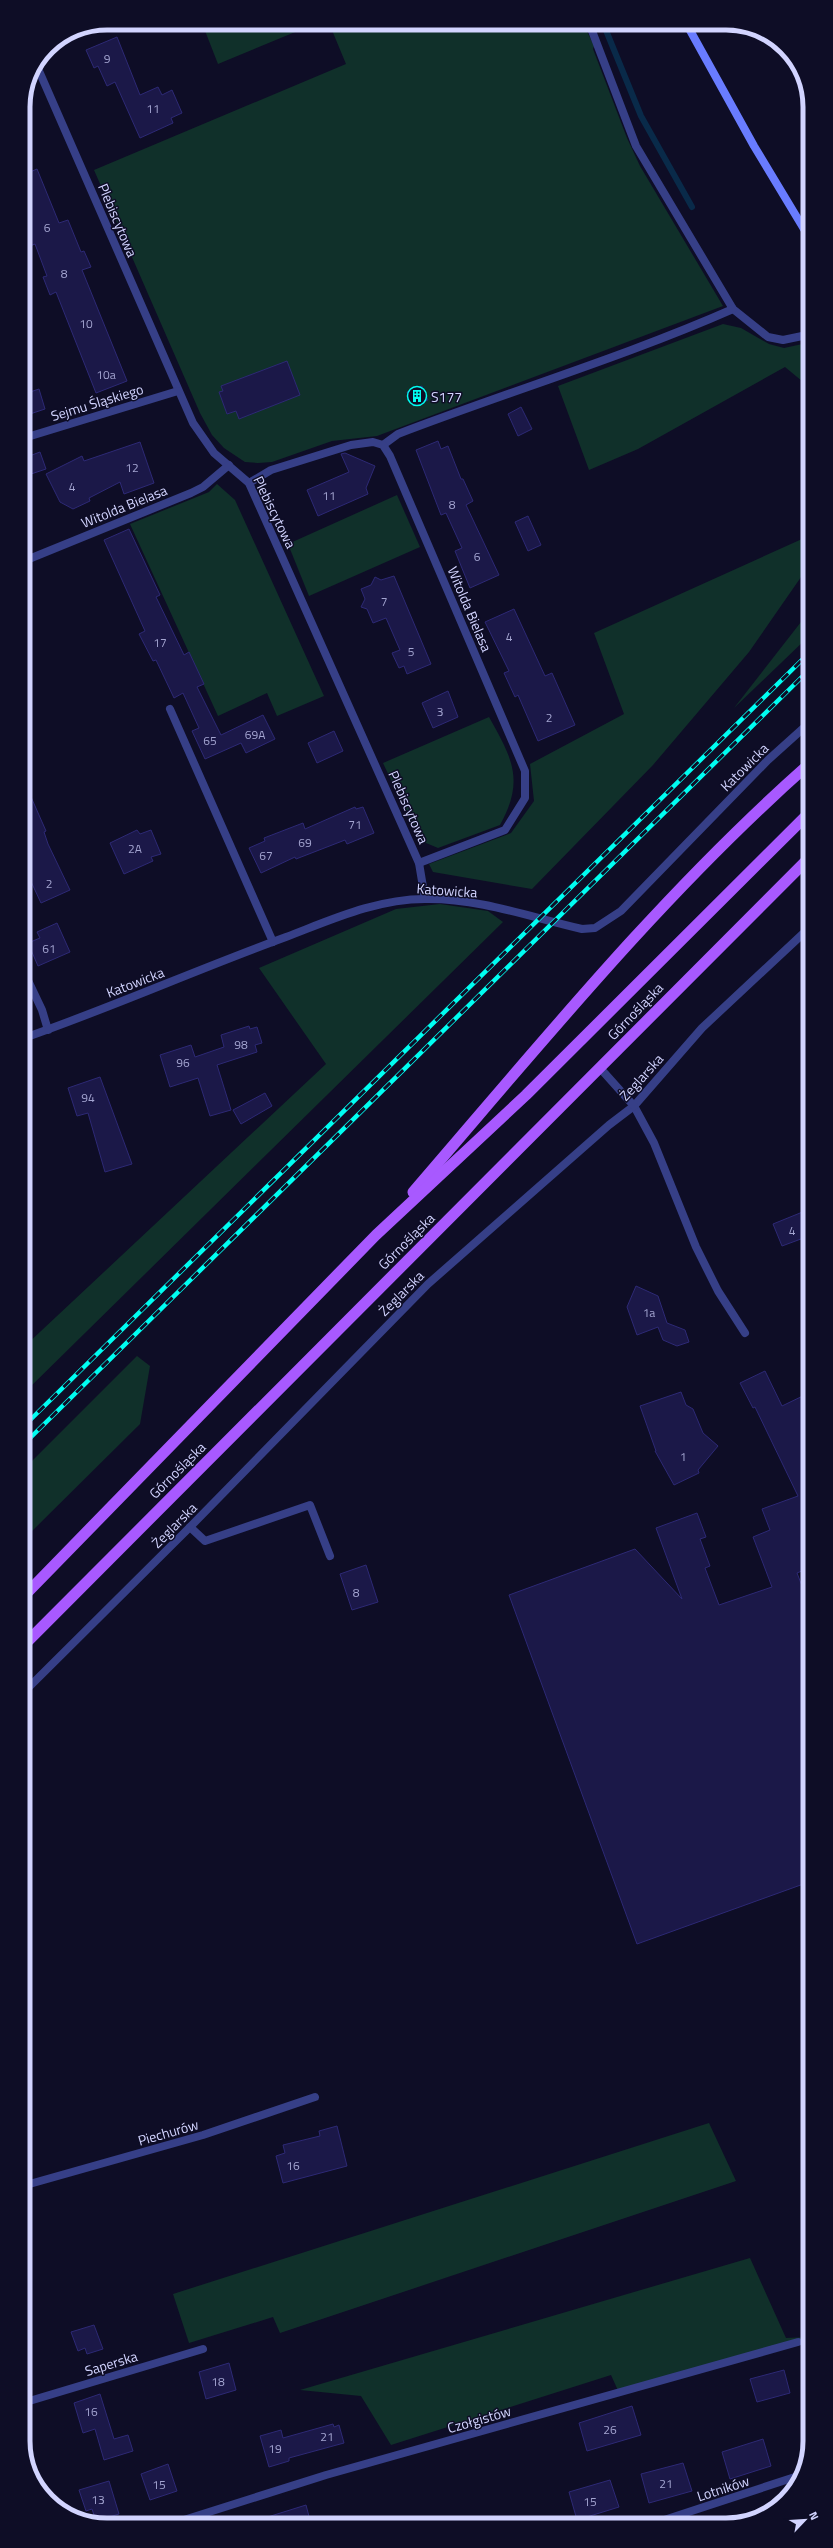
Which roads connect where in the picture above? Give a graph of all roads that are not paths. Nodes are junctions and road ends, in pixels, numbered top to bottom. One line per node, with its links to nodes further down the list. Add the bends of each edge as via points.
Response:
1 (592, 30): 5 (street, via 636,146)
2 (690, 30): 4 (main road, via 746,133)
3 (38, 74): 7 (street, Plebiscytowa)
4 (803, 227)
5 (733, 309): 6 (street, via 768,337 783,340); 9 (street, via 580,369 398,434)
6 (803, 336)
7 (178, 391): 8 (street, Sejmu Śląskiego); 10 (street, Plebiscytowa, via 202,438 214,453)
8 (30, 436)
9 (383, 445): 11 (street, via 373,442 351,445 271,470); 17 (street, Witolda Bielasa, via 526,771 525,798 505,830)
10 (229, 465): 11 (street, Plebiscytowa); 12 (street, Witolda Bielasa, via 203,487 191,493)
11 (249, 483): 17 (street, Plebiscytowa)
12 (30, 559)
13 (170, 709): 21 (street)
14 (803, 728): 19 (street, Katowicka, via 768,760 620,911 595,928 582,929 462,902)
15 (803, 770): 27 (main road, via 666,905 587,989)
16 (803, 819): 27 (main road, Górnośląska, via 526,1095)
17 (419, 863): 19 (street, Plebiscytowa)
18 (803, 864): 25 (main road, Górnośląska)
19 (425, 899): 21 (street, Katowicka, via 392,901 368,907)
20 (803, 934): 26 (street, Żeglarska, via 702,1028)
21 (273, 942): 23 (street, Katowicka)
22 (30, 985): 23 (street)
23 (48, 1030): 24 (street, Katowicka)
24 (30, 1036)
25 (600, 1068): 26 (street); 32 (main road, Górnośląska)
26 (634, 1106): 28 (street, via 654,1143 696,1247 718,1291); 29 (street, Żeglarska, via 428,1284)
27 (376, 1235): 31 (main road, Górnośląska)
28 (745, 1333)
29 (190, 1528): 30 (street, via 205,1540 310,1505); 33 (street, Żeglarska)
30 (330, 1556)
31 (30, 1590)
32 (30, 1639)
33 (30, 1686)
34 (315, 2097): 35 (street, Piechurów, via 203,2135)
35 (30, 2184)
36 (798, 2342): 40 (street, Czołgistów, via 333,2473)
37 (203, 2349): 38 (street, Saperska)
38 (30, 2401)
39 (794, 2477): 41 (street, Lotników)
40 (187, 2518)
41 (670, 2518)

